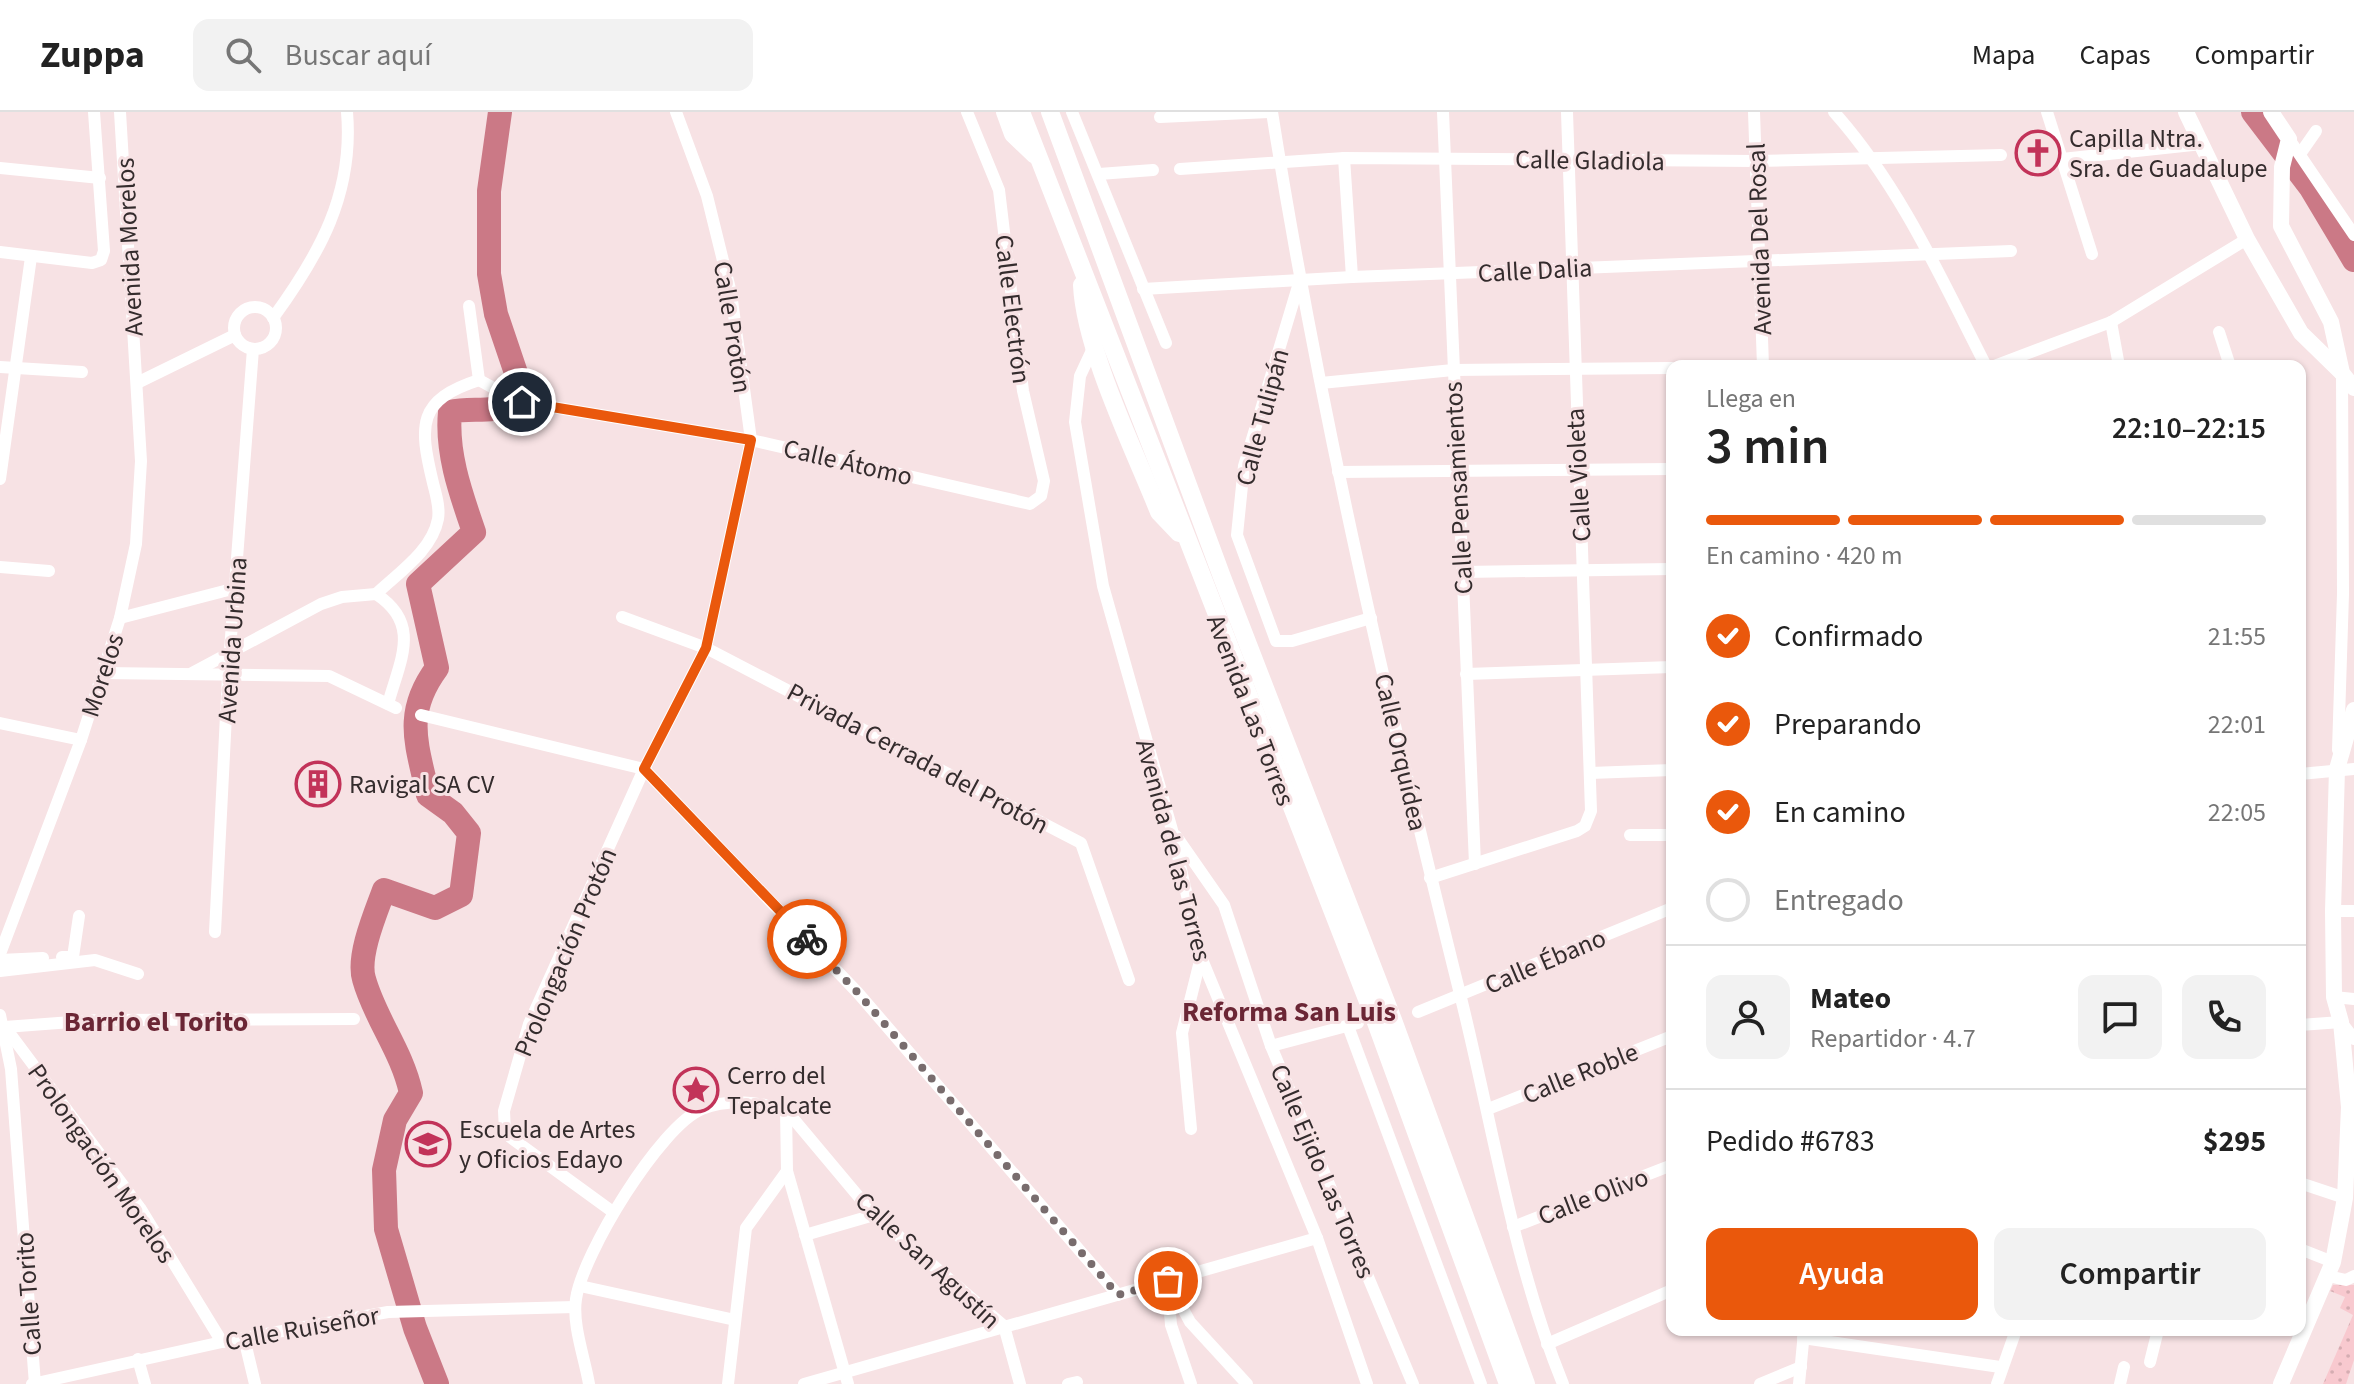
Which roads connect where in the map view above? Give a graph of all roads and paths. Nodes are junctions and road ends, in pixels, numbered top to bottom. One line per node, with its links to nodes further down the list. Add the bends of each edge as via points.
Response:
1 (94, 112): 35 (street)
2 (120, 112): 71 (street, Avenida Morelos)
3 (347, 112): 51 (street, via 344,172 333,219 312,264)
4 (676, 112): 76 (street, Calle Protón, via 707,196 731,293)
5 (967, 112): 82 (street, Calle Electrón, via 999,190 1023,391 1044,481 1041,496)
6 (1005, 112): 23 (highway, via 1013,134)
7 (1021, 112): 23 (highway, Avenida Las Torres)
8 (1050, 112): 180 (highway, Avenida Las Torres, via 1498,1311 1518,1341)
9 (1072, 112): 34 (street)
10 (1271, 112): 18 (street); 30 (street, Calle Orquídea)
11 (1443, 112): 25 (street, Calle Pensamientos)
12 (1567, 112): 27 (street, Calle Violeta)
13 (1754, 112): 28 (street, Avenida Del Rosal)
14 (1834, 112): 29 (street)
15 (2047, 112): 26 (street)
16 (2186, 112): 20 (main road)
17 (2271, 112): 21 (main road)
18 (1160, 117)
19 (2316, 131): 21 (street)
20 (2202, 144): 26 (street); 37 (main road)
21 (2289, 151): 36 (street); 69 (main road, via 2281,226 2331,322)
22 (2001, 155): 29 (street, Calle Gladiola)
23 (1038, 157): 45 (highway, Avenida Las Torres)
24 (1344, 158): 25 (street, Calle Gladiola); 30 (street, Calle Gladiola); 47 (street)
25 (1444, 158): 27 (street, Calle Gladiola); 46 (street, Calle Pensamientos)
26 (2062, 159): 41 (street)
27 (1569, 160): 28 (street, Calle Gladiola); 44 (street, Calle Violeta)
28 (1756, 161): 29 (street, Calle Gladiola); 43 (street, Avenida Del Rosal)
29 (1873, 161): 40 (street)
30 (1280, 162): 32 (street, Calle Gladiola); 48 (street, Calle Orquídea)
31 (0, 168): 35 (street)
32 (1180, 169)
33 (1153, 170): 34 (street)
34 (1099, 174): 49 (street)
35 (100, 178): 42 (street, via 101,260)
36 (2354, 235)
37 (2247, 239): 52 (street); 69 (main road, via 2304,337)
38 (2011, 251): 40 (street, Calle Dalia)
39 (0, 252): 42 (street)
40 (1928, 253): 43 (street, Calle Dalia); 59 (street)
41 (2092, 254)
42 (31, 257): 65 (street)
43 (1761, 260): 44 (street, Calle Dalia); 58 (street, Avenida Del Rosal)
44 (1571, 268): 46 (street, Calle Dalia); 67 (street, Calle Violeta)
45 (1082, 270): 56 (highway, via 1083,310); 83 (highway, Avenida Las Torres)
46 (1448, 274): 47 (street, Calle Dalia); 66 (street, Calle Pensamientos)
47 (1352, 277): 48 (street, Calle Dalia)
48 (1300, 280): 49 (street, Calle Dalia); 72 (street, Calle Orquídea); 93 (street, Calle Tulipán, via 1244,466 1237,535 1276,641)
49 (1143, 289): 55 (street)
50 (469, 306): 70 (street)
51 (273, 318): 54 (street, via 261,308 243,310); 57 (street, via 274,337)
52 (2111, 322): 60 (street); 61 (street)
53 (2219, 332): 62 (street)
54 (235, 335): 57 (street); 71 (street)
55 (1166, 343)
56 (1094, 346): 83 (highway, via 1159,512); 111 (street, Avenida de las Torres, via 1080,376 1075,422 1103,586)
57 (253, 349): 89 (street, Avenida Urbina)
58 (1763, 360)
59 (1983, 360)
60 (2010, 360)
61 (2118, 360)
62 (2228, 360)
63 (0, 367): 65 (street)
64 (1666, 368): 67 (street)
65 (15, 369): 68 (street); 81 (street)
66 (1453, 370): 67 (street); 72 (street); 79 (street, Calle Pensamientos)
67 (1574, 370): 78 (street, Calle Violeta)
68 (82, 372)
69 (2342, 373): 73 (main road); 107 (street)
70 (479, 380): 74 (street); 90 (street, via 433,404 424,435 438,518 424,549)
71 (137, 383): 92 (street, Morelos, via 141,502)
72 (1321, 383): 80 (street, Calle Orquídea)
73 (2354, 388)
74 (499, 391)
75 (522, 402): 76 (street, Calle Átomo)
76 (751, 440): 82 (street, Calle Átomo); 94 (street, Calle Protón)
77 (1666, 469): 78 (street)
78 (1578, 470): 79 (street); 87 (street, Calle Violeta)
79 (1460, 471): 80 (street); 88 (street, Calle Pensamientos)
80 (1338, 472): 93 (street, Calle Orquídea)
81 (0, 479)
82 (1030, 504)
83 (1184, 538): 161 (highway, Avenida Las Torres, via 1374,1017)
84 (0, 567): 86 (street)
85 (1666, 569): 87 (street)
86 (49, 571)
87 (1583, 571): 88 (street); 97 (street, Calle Violeta)
88 (1463, 572): 100 (street, Calle Pensamientos)
89 (236, 588): 92 (street); 95 (street, Avenida Urbina)
90 (376, 594): 95 (street, via 321,604); 101 (street, via 399,613 405,628 392,706 329,676)
91 (622, 617): 94 (street, Privada Cerrada del Protón)
92 (120, 618): 98 (street, Morelos)
93 (1371, 618): 115 (street, Calle Orquídea)
94 (706, 648): 106 (street, Calle Protón); 126 (street, Privada Cerrada del Protón, via 1081,843)
95 (230, 651): 99 (street); 101 (street, Avenida Urbina)
96 (1666, 667): 97 (street)
97 (1586, 671): 100 (street); 109 (street, Calle Violeta)
98 (104, 673): 99 (street); 105 (street, Morelos)
99 (192, 673): 101 (street)
100 (1466, 674): 114 (street, Calle Pensamientos)
101 (228, 676): 120 (street, Avenida Urbina)
102 (2354, 710): 107 (main road)
103 (421, 715): 106 (street)
104 (0, 723): 105 (street)
105 (81, 740): 121 (street, Morelos)
106 (644, 769): 148 (street, Prolongación Protón, via 529,1024 504,1111 510,1137); 159 (street, via 858,993)
107 (2346, 769): 110 (street); 117 (main road)
108 (1666, 770): 109 (street)
109 (1590, 773): 114 (street, Calle Violeta, via 1591,811 1585,826)
110 (2306, 773)
111 (1172, 830): 122 (street, Avenida de las Torres); 137 (street, Calle Ejido Las Torres, via 1224,905)
112 (1630, 835): 113 (street)
113 (1666, 838)
114 (1475, 864): 115 (street)
115 (1430, 878): 127 (street, Calle Orquídea)
116 (1666, 910): 127 (street, Calle Ébano)
117 (2333, 911): 118 (street); 128 (main road)
118 (2354, 911)
119 (79, 916): 123 (street, via 73,957)
120 (215, 932)
121 (0, 954)
122 (1201, 957): 142 (street, via 1182,1033); 152 (street, Avenida de las Torres)
123 (0, 960)
124 (0, 971): 125 (street, via 95,960)
125 (138, 974)
126 (1129, 980)
127 (1460, 996): 130 (street, Calle Ébano); 140 (street, Calle Orquídea)
128 (2334, 997): 129 (street); 133 (main road)
129 (2354, 999)
130 (1418, 1012)
131 (354, 1019): 132 (street)
132 (2, 1021): 138 (street, Calle Torito); 171 (street, Prolongación Morelos, via 140,1208)
133 (2341, 1022): 134 (street); 136 (street); 143 (main road)
134 (2306, 1025)
135 (1666, 1038): 140 (street, Calle Roble)
136 (2354, 1039)
137 (1271, 1046): 191 (street, Calle Ejido Las Torres); 192 (street, via 1353,1024)
138 (11, 1069): 139 (street); 181 (street, Calle Torito)
139 (0, 1079)
140 (1488, 1109): 150 (street, Calle Orquídea)
141 (786, 1110): 145 (street); 148 (street, via 721,1103 688,1116 675,1126); 149 (street, Calle San Agustín)
142 (1191, 1129)
143 (2351, 1161): 147 (main road)
144 (1666, 1167): 150 (street, Calle Olivo)
145 (787, 1171): 151 (street); 163 (street, via 746,1228)
146 (2306, 1185): 147 (street)
147 (2345, 1198): 154 (main road)
148 (613, 1212): 157 (street)
149 (874, 1215): 151 (street); 164 (street, Calle San Agustín)
150 (1513, 1227): 172 (street, Calle Orquídea)
151 (805, 1235): 178 (street)
152 (1317, 1238): 156 (street); 190 (street, Avenida de las Torres)
153 (2306, 1253): 154 (street)
154 (2330, 1269): 155 (street, via 2346,1280); 162 (main road)
155 (2354, 1276)
156 (1168, 1281): 159 (street); 188 (street, via 1171,1325); 189 (street, via 1190,1322)
157 (580, 1286): 160 (street); 163 (street)
158 (1666, 1293): 172 (street)
159 (1118, 1295): 164 (street)
160 (575, 1307): 170 (street, Calle Ruiseñor, via 388,1312); 184 (street)
161 (1478, 1310): 180 (highway); 193 (highway)
162 (2306, 1315)
163 (735, 1320): 185 (street)
164 (1004, 1326): 178 (street); 187 (street, Calle San Agustín)
165 (1804, 1336): 175 (street)
166 (1816, 1336): 176 (street)
167 (2013, 1336): 176 (street)
168 (2156, 1336): 174 (street)
169 (2298, 1336): 199 (main road)
170 (244, 1338): 171 (street, Calle Ruiseñor); 183 (street)
171 (222, 1342): 173 (street, Calle Ruiseñor)
172 (1547, 1344): 194 (street, Calle Orquídea)
173 (138, 1359): 179 (street, Calle Ruiseñor); 182 (street)
174 (2150, 1362)
175 (1801, 1367): 195 (street); 196 (street)
176 (2000, 1367): 197 (street)
177 (2124, 1367): 198 (street)
178 (846, 1378): 186 (street)
179 (73, 1379): 181 (street, Calle Ruiseñor)
180 (1523, 1383)
181 (34, 1384)
182 (145, 1384)
183 (255, 1384)
184 (589, 1384)
185 (728, 1384)
186 (804, 1384)
187 (1020, 1384)
188 (1191, 1384)
189 (1247, 1384)
190 (1367, 1384)
191 (1413, 1384)
192 (1481, 1384)
193 (1495, 1384)
194 (1563, 1384)
195 (1760, 1384)
196 (1799, 1384)
197 (1997, 1384)
198 (2120, 1384)
199 (2281, 1384)

